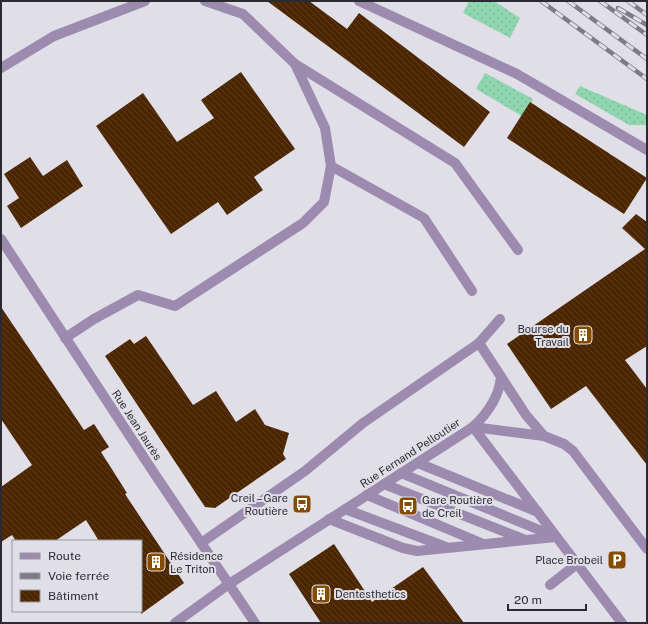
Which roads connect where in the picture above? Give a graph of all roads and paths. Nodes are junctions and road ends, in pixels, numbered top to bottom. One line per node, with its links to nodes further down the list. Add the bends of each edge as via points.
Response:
1 (145, 1): 5 (street, via 54,36)
2 (205, 1): 4 (street, via 243,14)
3 (358, 1): 6 (street, via 516,74)
4 (295, 64): 7 (street, via 325,128); 9 (street, via 455,163)
5 (1, 68)
6 (647, 150)
7 (331, 166): 10 (street, via 424,218); 12 (street, via 324,202 303,223 175,306 138,295)
8 (1, 239): 12 (street, Rue Jean Jaurès)
9 (518, 250)
10 (472, 291)
11 (500, 319): 13 (street)
12 (65, 338): 26 (street, Rue Jean Jaurès)
13 (479, 343): 14 (street); 26 (street, via 363,423 304,471)
14 (501, 377): 15 (street, via 500,387 489,409); 16 (street)
15 (473, 427): 16 (street); 17 (street, Rue Fernand Pelloutier); 22 (street, Rue Fernand Pelloutier)
16 (544, 436): 29 (street, via 564,444 573,451)
17 (418, 463): 18 (street, Rue Fernand Pelloutier); 22 (street)
18 (401, 473): 19 (street, Rue Fernand Pelloutier); 24 (street)
19 (384, 484): 20 (street, Rue Fernand Pelloutier); 25 (street)
20 (367, 495): 21 (street, Rue Fernand Pelloutier); 27 (street)
21 (345, 509): 23 (street, Rue Fernand Pelloutier); 28 (street)
22 (538, 512): 24 (street, Rue Fernand Pelloutier)
23 (329, 519): 28 (street, via 410,550); 31 (street, Rue Fernand Pelloutier)
24 (556, 537): 25 (street); 30 (street, Rue Fernand Pelloutier)
25 (525, 540): 27 (street)
26 (201, 543): 31 (street, Rue Jean Jaurès)
27 (483, 544): 28 (street)
28 (447, 548)
29 (647, 549)
30 (577, 564): 32 (street); 35 (street, Rue Fernand Pelloutier)
31 (228, 584): 33 (street, Rue Fernand Pelloutier); 34 (street, Rue Jean Jaurès)
32 (550, 585)
33 (174, 623)
34 (255, 623)
35 (622, 623)

